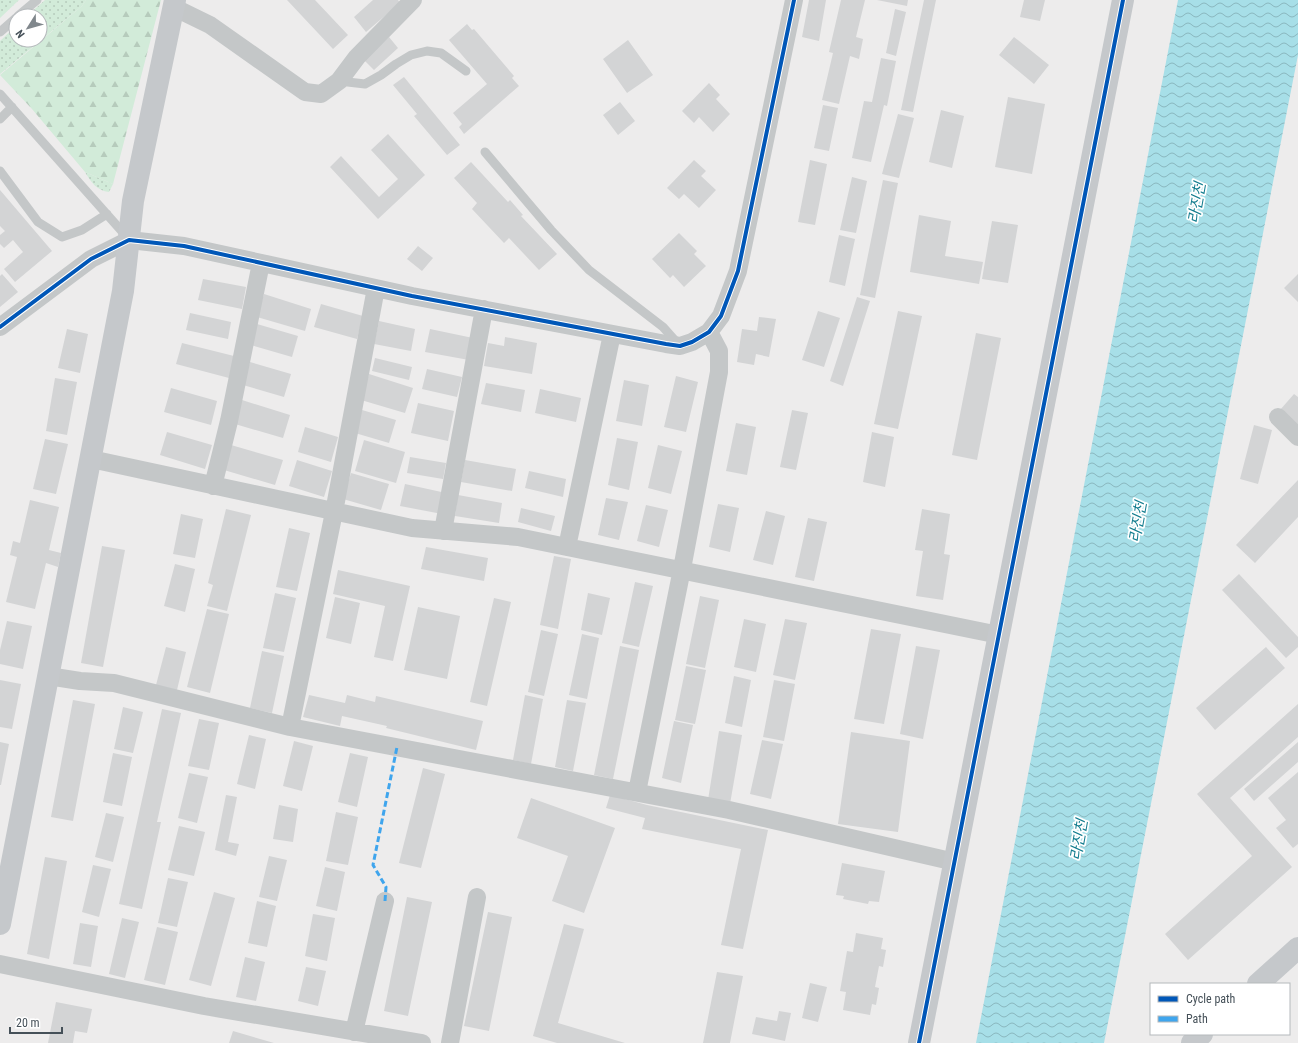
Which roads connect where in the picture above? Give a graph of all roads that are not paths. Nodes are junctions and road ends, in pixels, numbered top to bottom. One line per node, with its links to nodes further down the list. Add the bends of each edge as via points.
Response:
1 (36, 0): 6 (lane)
2 (413, 0): 10 (street, via 357,57)
3 (794, 0): 22 (street, via 738,271 721,316)
4 (1123, 0): 33 (street)
5 (174, 3): 10 (street, via 210,25 305,92 321,94); 17 (street, via 133,201)
6 (27, 8)
7 (8, 25): 8 (lane)
8 (0, 32)
9 (466, 71): 10 (lane, via 441,53 427,51 411,55 365,84)
10 (339, 81)
11 (0, 94): 12 (lane)
12 (12, 107): 13 (lane); 16 (lane)
13 (0, 119)
14 (485, 152): 24 (lane, via 551,230 589,270 664,327)
15 (0, 171): 16 (lane, via 38,222 62,237 82,230)
16 (106, 214): 17 (lane)
17 (129, 240): 18 (street, via 184,246); 21 (street, via 90,259); 27 (street, via 124,291)
18 (261, 263): 19 (street); 28 (street)
19 (376, 288): 20 (street); 29 (street)
20 (484, 309): 23 (street); 30 (street)
21 (0, 328)
22 (709, 332): 24 (street); 32 (street, via 718,351 719,372)
23 (612, 334): 24 (street); 31 (street)
24 (680, 346)
25 (1278, 417): 26 (street)
26 (1298, 437)
27 (91, 459): 28 (street); 34 (street)
28 (213, 486): 29 (street)
29 (334, 512): 30 (street, via 412,528); 35 (street)
30 (443, 531): 31 (street, via 518,537)
31 (567, 547): 32 (street)
32 (682, 569): 33 (street); 36 (street)
33 (999, 635): 37 (street)
34 (48, 676): 35 (street, via 80,682 114,683); 40 (street)
35 (290, 727): 36 (street)
36 (637, 792): 37 (street)
37 (955, 862): 48 (street)
38 (477, 897): 47 (street)
39 (385, 901): 44 (street)
40 (0, 924)
41 (1298, 948): 43 (street)
42 (0, 964): 44 (street, via 204,1006)
43 (1259, 983)
44 (354, 1032): 46 (street)
45 (1201, 1035): 49 (street)
46 (422, 1043)
47 (450, 1043)
48 (919, 1043)
49 (1192, 1043)

